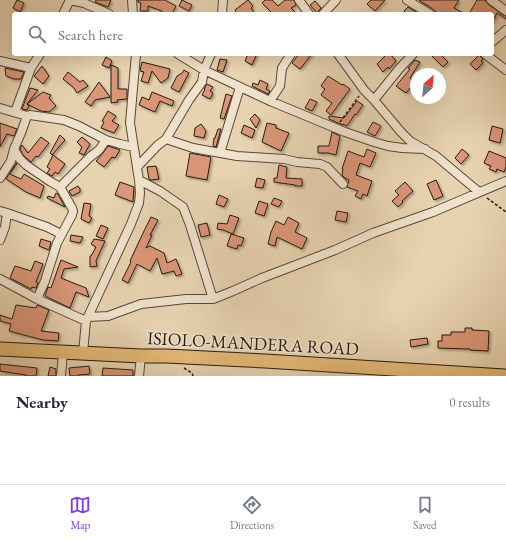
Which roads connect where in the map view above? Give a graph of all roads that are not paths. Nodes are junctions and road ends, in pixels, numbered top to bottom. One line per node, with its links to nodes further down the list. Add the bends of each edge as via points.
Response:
1 (132, 0): 11 (street)
2 (223, 0): 12 (street)
3 (299, 0): 13 (street)
4 (336, 0): 14 (street)
5 (491, 0): 8 (street)
6 (84, 2): 9 (street, via 70,0); 10 (street)
7 (413, 2): 15 (street)
8 (506, 11)
9 (64, 12)
10 (105, 12)
11 (133, 12)
12 (222, 12)
13 (308, 12)
14 (325, 12)
15 (427, 12)
16 (506, 30): 17 (street)
17 (494, 40)
18 (39, 56): 27 (street)
19 (136, 56): 38 (street, via 130,123)
20 (181, 56): 28 (street)
21 (210, 56): 28 (street)
22 (290, 56): 32 (street, via 282,68 280,86)
23 (339, 56): 31 (street)
24 (411, 56): 31 (street)
25 (488, 56): 29 (street)
26 (0, 61): 27 (street)
27 (31, 68): 34 (street)
28 (204, 70): 30 (street); 36 (street, via 202,82)
29 (506, 70)
30 (240, 87): 32 (street); 41 (street)
31 (374, 100): 40 (street, via 410,141)
32 (270, 101): 40 (street, via 388,146)
33 (0, 108): 34 (street)
34 (14, 112): 35 (street)
35 (27, 116): 37 (street, via 71,122); 39 (street)
36 (166, 139): 41 (street); 42 (street)
37 (106, 140): 38 (street); 47 (street)
38 (134, 147): 42 (street)
39 (14, 149): 43 (street, via 11,161); 47 (street, via 26,165)
40 (426, 149): 48 (street)
41 (220, 153): 46 (street, via 320,164 327,167)
42 (138, 166): 44 (street)
43 (0, 178)
44 (139, 180): 54 (street, via 182,207); 55 (street, via 140,194 136,212)
45 (506, 181): 48 (street)
46 (342, 184)
47 (60, 187): 50 (street, via 73,211)
48 (479, 192): 54 (street)
49 (3, 212): 50 (street); 51 (street, via 5,228)
50 (61, 234): 53 (street)
51 (0, 240)
52 (0, 279): 53 (street)
53 (37, 299): 55 (street)
54 (213, 299): 55 (street, via 186,298 141,304 108,316)
55 (87, 319): 58 (street)
56 (0, 349): 57 (highway, ISIOLO-MANDERA ROAD)
57 (63, 353): 58 (highway, ISIOLO-MANDERA ROAD); 61 (street)
58 (83, 353): 59 (highway, ISIOLO-MANDERA ROAD)
59 (141, 356): 60 (highway, ISIOLO-MANDERA ROAD, via 265,360); 62 (street)
60 (465, 374): 63 (highway, ISIOLO-MANDERA ROAD)
61 (61, 376)
62 (139, 376)
63 (504, 376)

